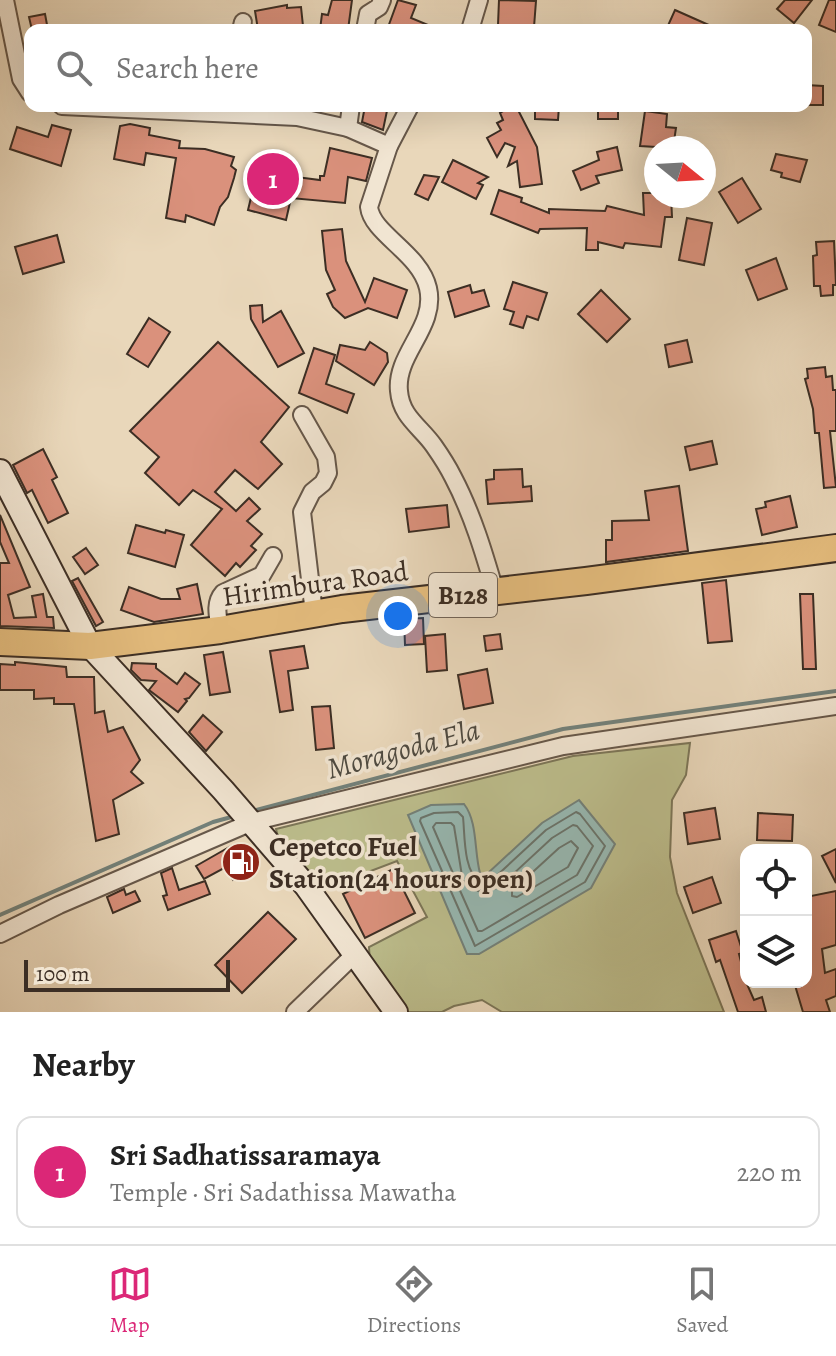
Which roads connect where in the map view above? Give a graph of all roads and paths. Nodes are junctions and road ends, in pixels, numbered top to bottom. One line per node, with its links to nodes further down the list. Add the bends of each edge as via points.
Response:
1 (5, 0): 6 (street)
2 (382, 0): 4 (street)
3 (479, 0): 5 (street)
4 (366, 24)
5 (472, 24)
6 (24, 84)
7 (241, 112): 10 (street)
8 (350, 112): 10 (street)
9 (407, 112): 11 (street)
10 (348, 128): 11 (street)
11 (389, 146): 16 (street, via 370,216 421,270 429,304 400,376 399,392 405,415 433,444 453,477)
12 (302, 415): 17 (street, via 326,457 328,473 302,512)
13 (0, 471): 20 (main road)
14 (836, 548): 16 (main road, Hirimbura Road / B128)
15 (273, 556): 18 (street, via 262,575 219,597)
16 (495, 591): 17 (main road, Hirimbura Road / B128)
17 (314, 613): 18 (main road, Hirimbura Road / B128)
18 (220, 630): 20 (main road, Hirimbura Road / B128)
19 (0, 642): 20 (main road, B128)
20 (90, 646): 22 (main road)
21 (836, 706): 22 (street, via 563,746)
22 (252, 822): 23 (street); 24 (main road)
23 (0, 934)
24 (356, 953): 25 (street); 26 (main road)
25 (295, 1012)
26 (396, 1012)

